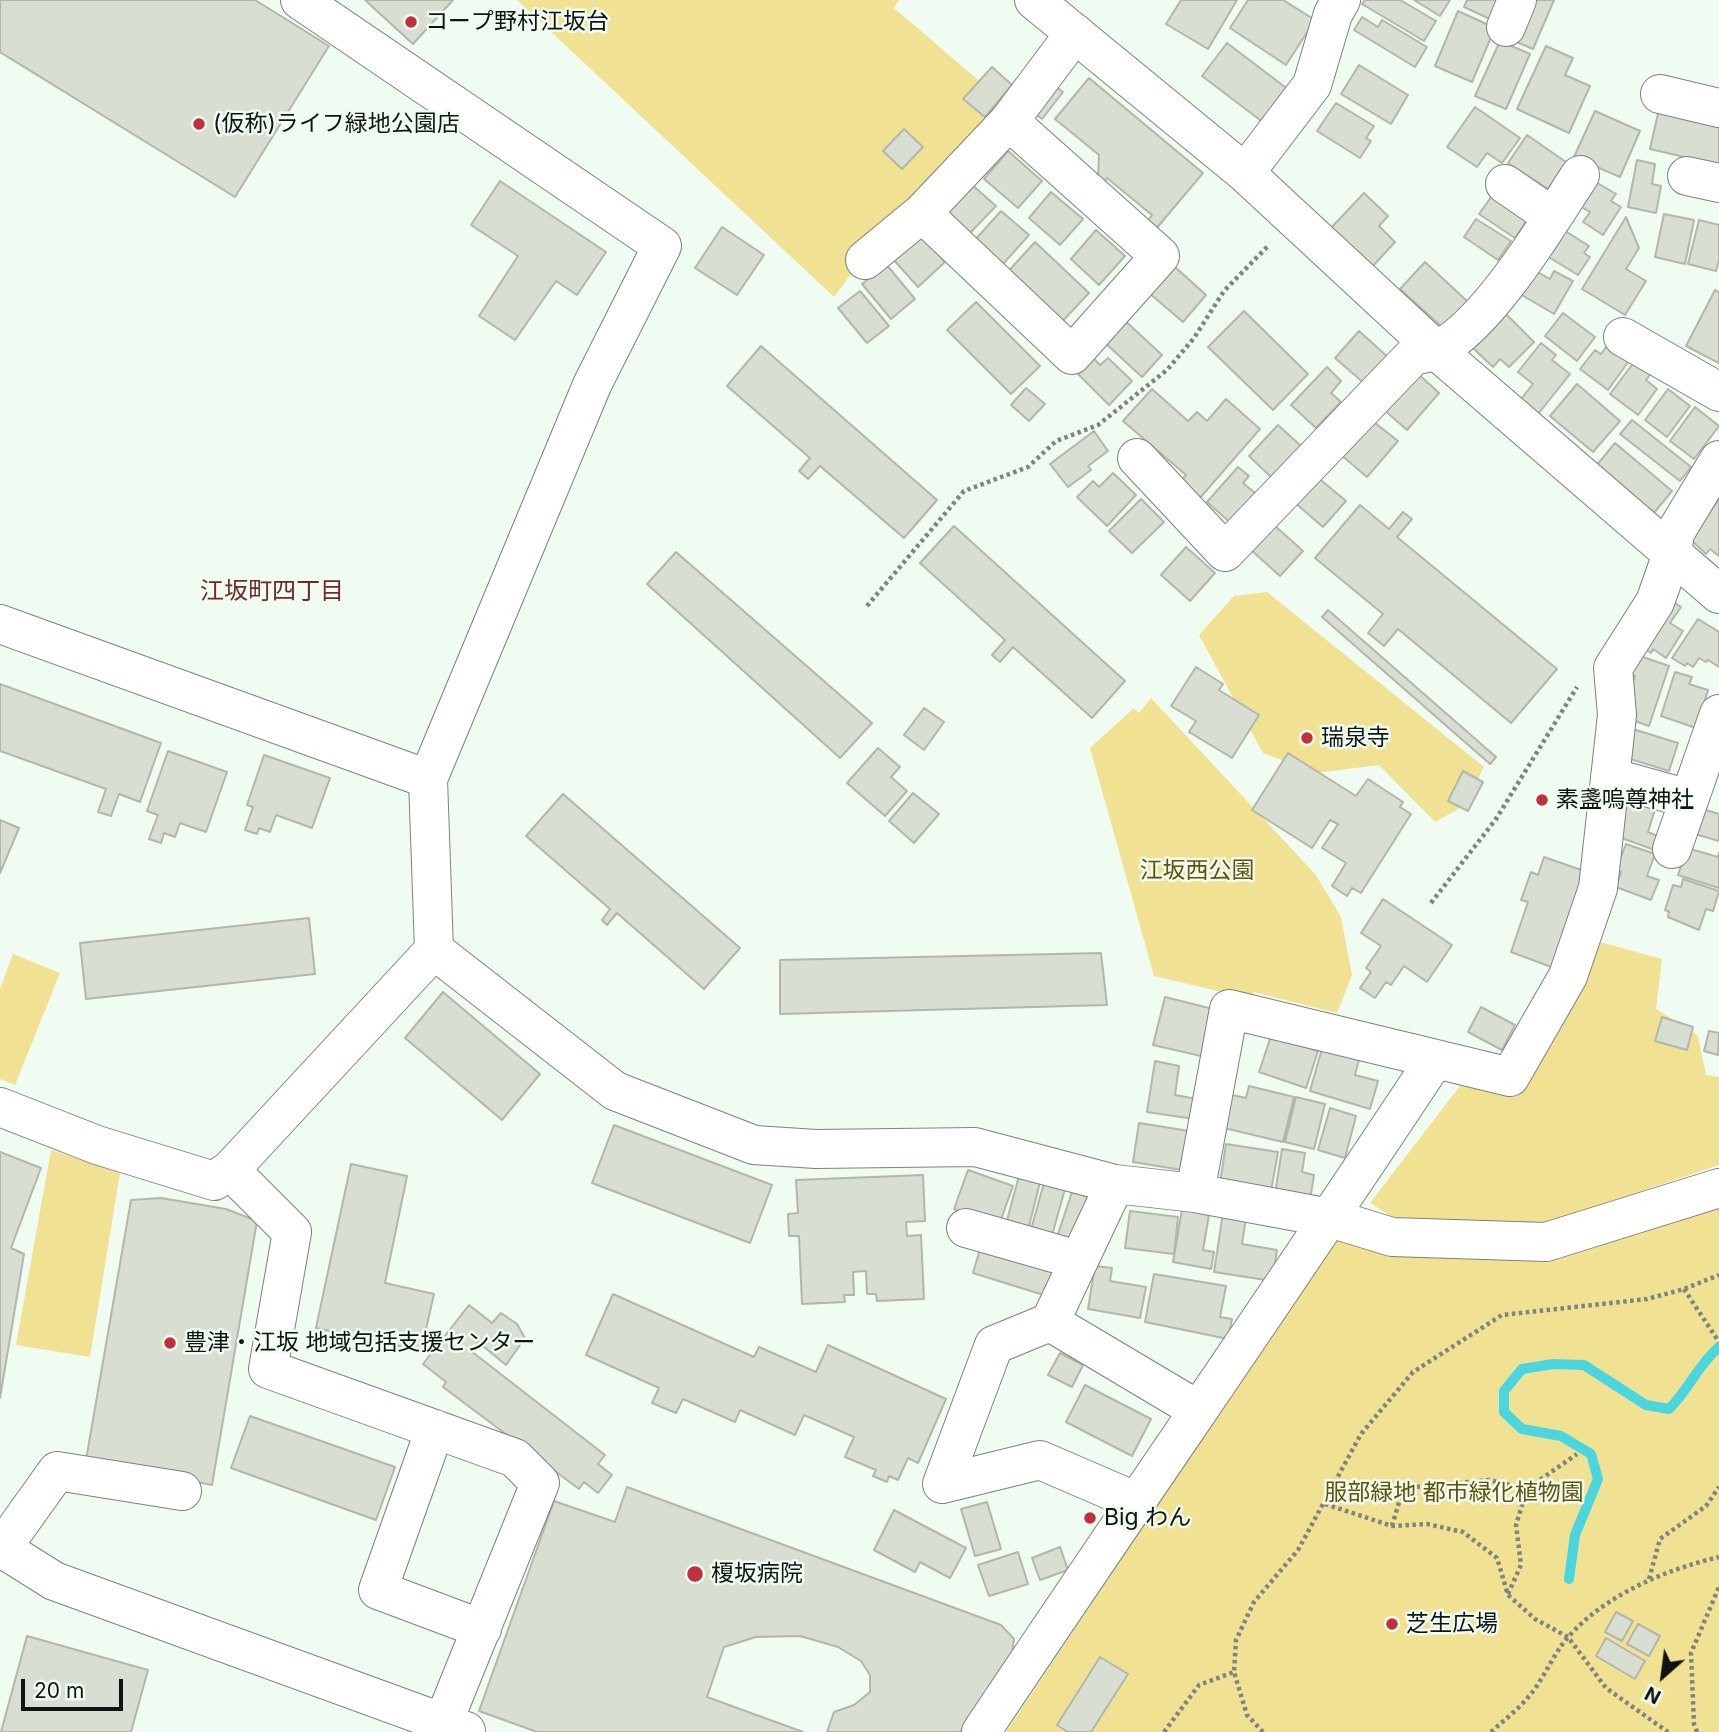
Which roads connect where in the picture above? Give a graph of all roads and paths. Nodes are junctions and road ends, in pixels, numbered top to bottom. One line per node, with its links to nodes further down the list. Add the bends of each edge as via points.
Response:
1 (300, 0): 27 (street, via 662,246 592,385)
2 (1034, 0): 4 (street)
3 (1328, 5): 8 (street, via 1312,85)
4 (1075, 33): 7 (street); 8 (street)
5 (1660, 94): 6 (street)
6 (1719, 108)
7 (1009, 121): 11 (street); 11 (street, via 1160,256 1072,355)
8 (1245, 173): 13 (street)
9 (1580, 175): 12 (street)
10 (1506, 184): 12 (street)
11 (922, 213): 14 (street)
12 (1553, 217): 16 (street, via 1493,300 1461,335)
13 (1295, 219): 16 (street); 22 (path, via 1224,291 1167,370 1098,425 1056,440 1028,467 964,491)
14 (864, 260)
15 (1623, 337): 17 (street)
16 (1437, 351): 18 (street, via 1412,356 1225,552); 20 (street)
17 (1719, 392)
18 (1137, 457)
19 (1719, 460): 20 (street, via 1675,533)
20 (1672, 554): 21 (street); 26 (street, via 1655,603 1613,668 1617,715)
21 (1719, 594)
22 (867, 606)
23 (0, 624): 27 (street)
24 (1581, 680): 30 (path, via 1496,819)
25 (1719, 714): 28 (street)
26 (1610, 777): 28 (street); 32 (street, via 1598,888 1568,976 1510,1077)
27 (428, 779): 31 (street)
28 (1689, 799): 29 (street)
29 (1672, 849)
30 (1431, 903)
31 (434, 950): 34 (street); 35 (street, via 615,1091 754,1145 975,1147)
32 (1435, 1059): 37 (street, via 1229,1009); 38 (street)
33 (0, 1107): 34 (street, via 97,1145 214,1181)
34 (230, 1170): 46 (street, via 292,1232 268,1369)
35 (1115, 1184): 37 (street); 40 (street)
36 (1719, 1188): 38 (street, via 1546,1242 1392,1237)
37 (1195, 1193): 38 (street)
38 (1330, 1219): 45 (street)
39 (966, 1228): 40 (street)
40 (1078, 1260): 43 (street)
41 (1719, 1275): 42 (path)
42 (1684, 1289): 44 (path); 52 (path, via 1647,1299 1502,1315 1413,1372 1361,1434)
43 (1050, 1322): 45 (street); 51 (street, via 994,1345 942,1484 1040,1460)
44 (1719, 1342)
45 (1198, 1410): 51 (street)
46 (435, 1429): 59 (street, via 515,1458 540,1483); 59 (street, via 378,1590)
47 (1577, 1454): 49 (path)
48 (1719, 1487): 56 (path, via 1706,1506 1660,1539)
49 (1527, 1489): 53 (path, via 1489,1480 1414,1487 1400,1499); 58 (path, via 1516,1525 1521,1565)
50 (182, 1491): 54 (street, via 57,1471)
51 (1135, 1501): 63 (street)
52 (1325, 1504): 53 (path); 61 (path, via 1298,1550 1254,1602 1236,1640)
53 (1392, 1526): 58 (path, via 1427,1524 1462,1532 1497,1558)
54 (1, 1547): 62 (street, via 54,1581)
55 (1719, 1557): 56 (path)
56 (1649, 1580): 60 (path, via 1604,1606)
57 (1719, 1587): 68 (path, via 1691,1653)
58 (1508, 1595): 60 (path, via 1535,1619)
59 (482, 1629): 62 (street)
60 (1568, 1637): 66 (path, via 1530,1696); 67 (path, via 1606,1688)
61 (1234, 1672): 64 (path, via 1199,1685); 65 (path, via 1247,1715)
62 (455, 1728)
63 (981, 1732)
64 (1164, 1732)
65 (1263, 1732)
66 (1491, 1732)
67 (1668, 1732)
68 (1697, 1732)

